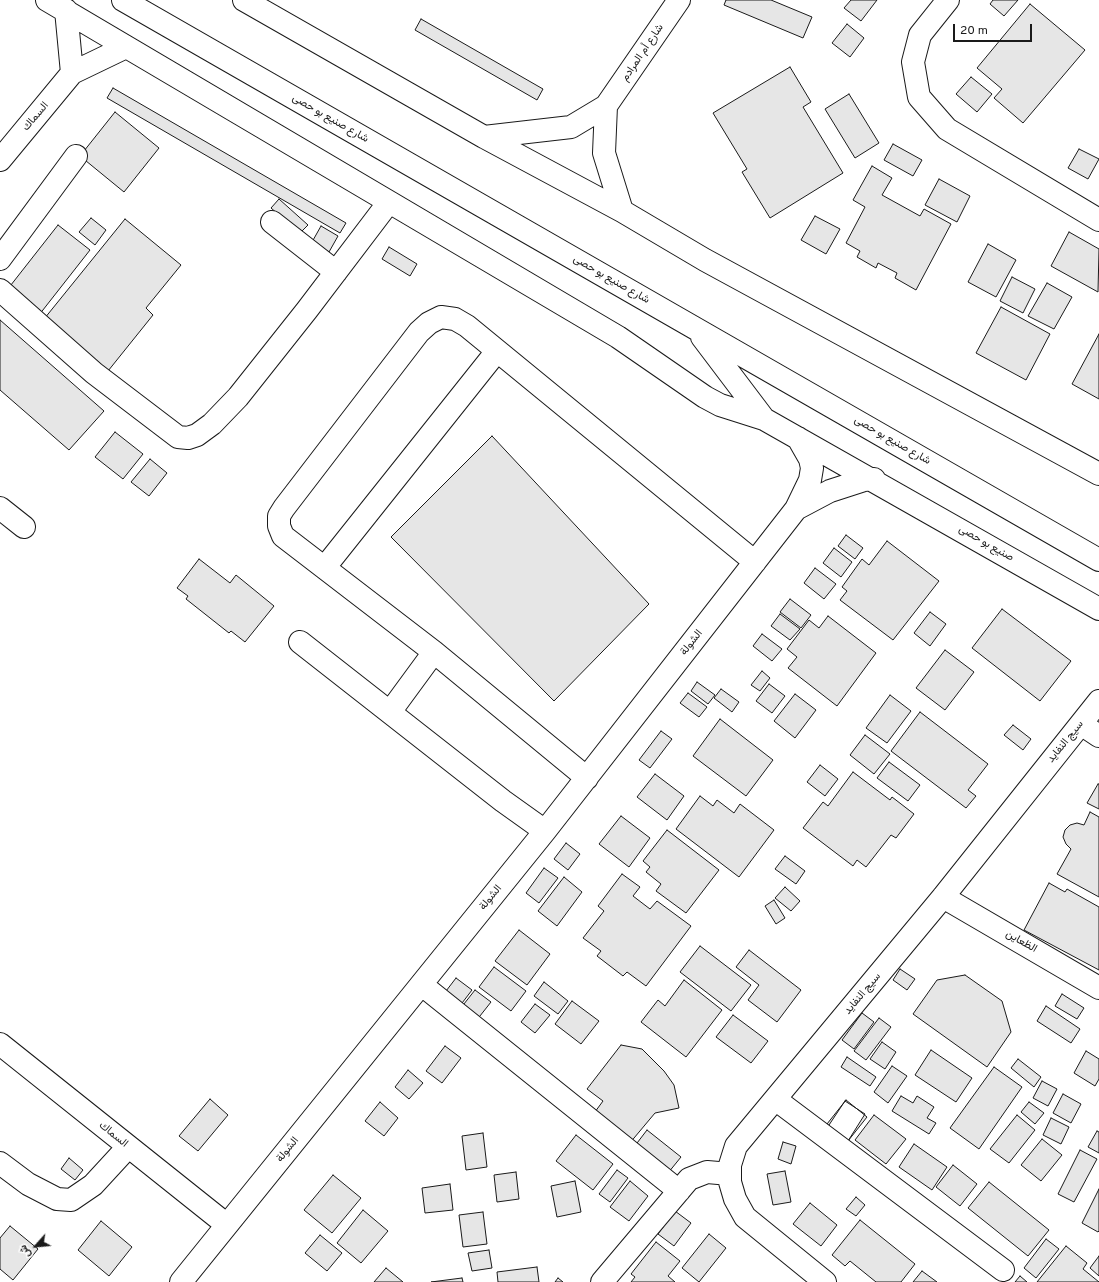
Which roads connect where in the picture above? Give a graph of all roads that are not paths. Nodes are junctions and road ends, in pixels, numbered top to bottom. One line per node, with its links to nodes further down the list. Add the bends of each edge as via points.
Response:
1 (123, 0): 19 (street, شارع صنيع بو حصى)
2 (244, 0): 9 (street)
3 (679, 0): 8 (street, شارع أم المرادم)
4 (948, 0): 14 (street, via 920,35 913,62 919,97 947,129)
5 (57, 5): 6 (street); 7 (street)
6 (126, 46): 7 (street, السماك); 12 (street)
7 (72, 73): 11 (street, السماك)
8 (606, 106): 9 (street, شارع أم المرادم, via 571,127); 13 (street, via 604,152)
9 (484, 136): 13 (street)
10 (76, 156): 16 (street)
11 (0, 160)
12 (389, 202): 17 (street); 21 (street, via 618,337 706,397 720,405)
13 (622, 211): 23 (street, via 705,260)
14 (1099, 220)
15 (272, 222): 17 (street)
16 (0, 259)
17 (336, 272): 18 (street, via 238,397 212,424 188,438 178,437 94,373)
18 (0, 290)
19 (697, 330): 21 (street); 28 (street, شارع صنيع بو حصى)
20 (497, 351): 29 (street); 30 (street); 30 (street, via 455,319 441,317 428,322 419,332 279,516 283,536)
21 (764, 418): 22 (street)
22 (798, 438): 24 (street); 26 (street, الشولة, via 812,468 810,480)
23 (1099, 474)
24 (874, 480): 26 (street, الشولة, via 864,480 830,491); 31 (street, صنيع بو حصى)
25 (0, 508): 27 (street)
26 (796, 509): 29 (street, الشولة)
27 (24, 527)
28 (1099, 560)
29 (755, 562): 38 (street, الشولة)
30 (325, 567): 33 (street)
31 (1099, 609)
32 (300, 642): 35 (street)
33 (434, 652): 35 (street); 38 (street)
34 (1099, 701): 36 (street, سيج النفايد)
35 (390, 712): 39 (street)
36 (1081, 724): 37 (street); 40 (street, سيج النفايد)
37 (1099, 736)
38 (587, 778): 39 (street, الشولة)
39 (545, 831): 41 (street, الشولة)
40 (943, 897): 42 (street, الظعاين); 44 (street, سيج النفايد)
41 (422, 985): 48 (street); 49 (street, الشولة)
42 (1099, 988)
43 (0, 1044): 45 (street, السماك)
44 (775, 1099): 47 (street, سيج النفايد, via 736,1146); 50 (street)
45 (128, 1147): 46 (street, via 93,1185 71,1200 57,1199 28,1184); 49 (street, السماك)
46 (0, 1163)
47 (730, 1174): 48 (street, via 707,1172 689,1180); 53 (street, سيج النفايد, via 735,1199 745,1217)
48 (679, 1191): 52 (street)
49 (227, 1225): 51 (street, الشولة)
50 (1003, 1270)
51 (181, 1282)
52 (602, 1282)
53 (825, 1282)

